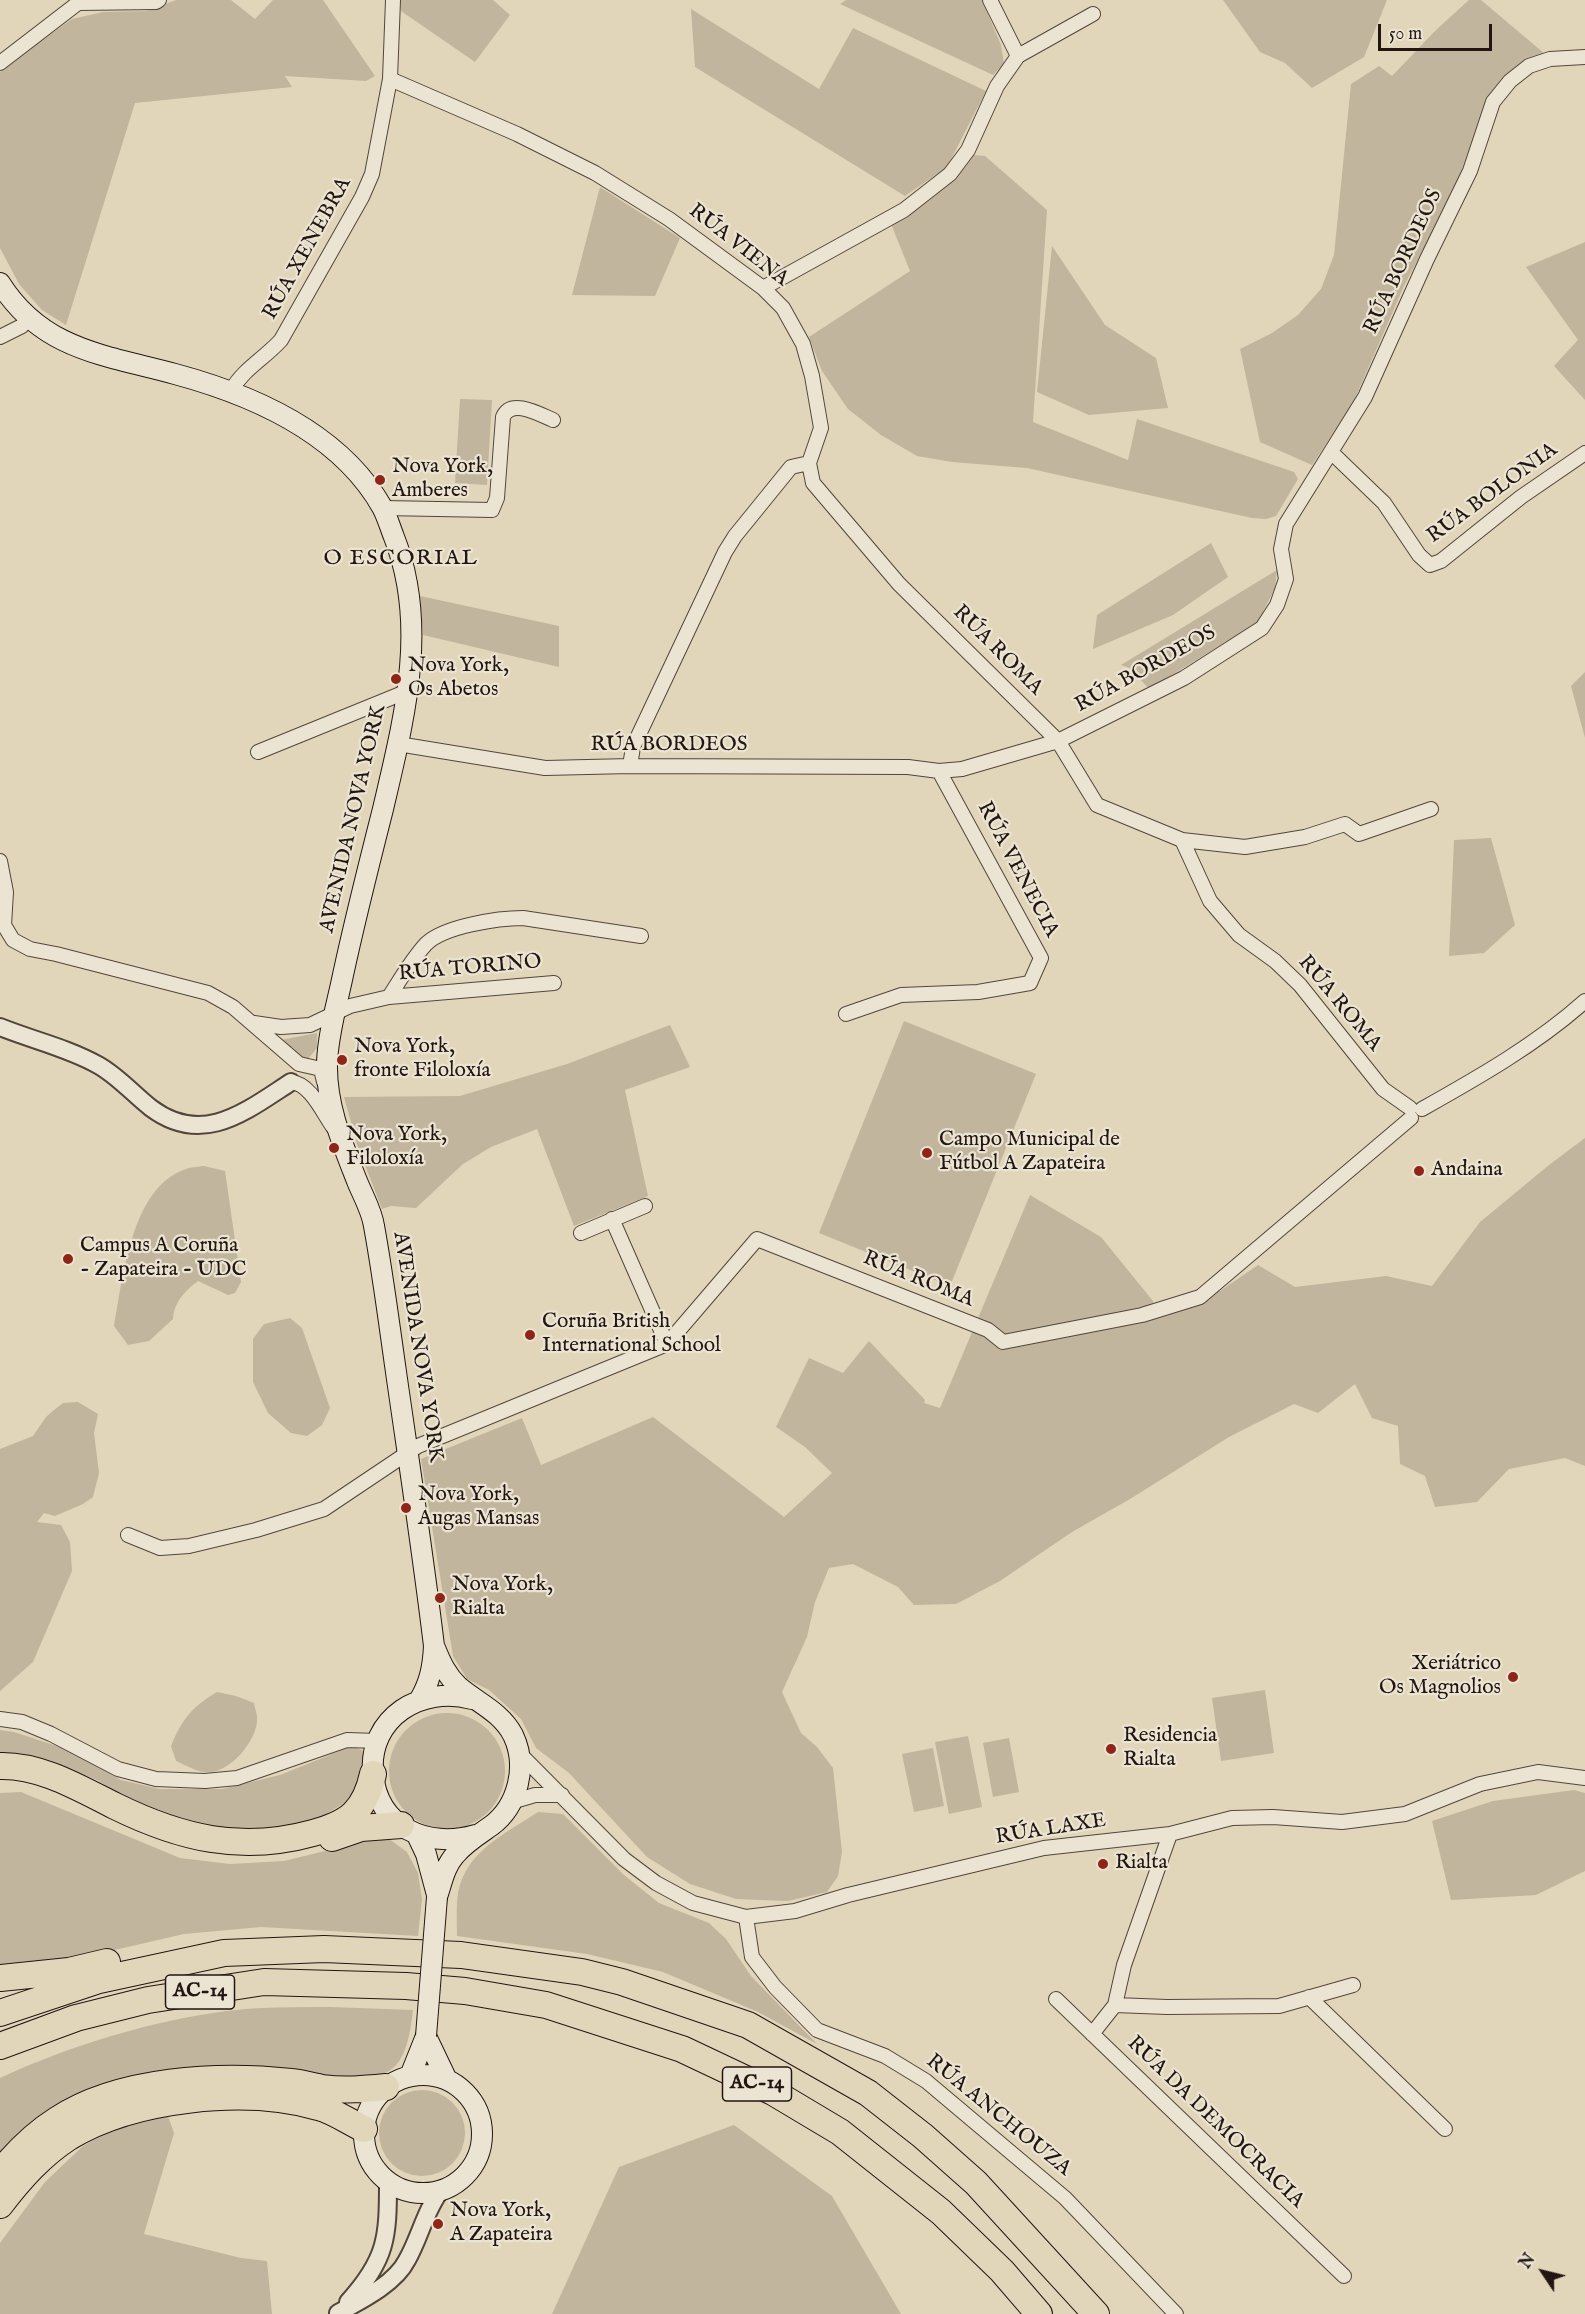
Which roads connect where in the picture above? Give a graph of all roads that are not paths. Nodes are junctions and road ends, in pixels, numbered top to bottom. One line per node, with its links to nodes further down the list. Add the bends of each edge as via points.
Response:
1 (159, 0): 4 (street)
2 (393, 0): 9 (street, RÚA XENEBRA)
3 (990, 0): 6 (street)
4 (80, 1): 8 (street)
5 (1093, 14): 6 (street)
6 (1018, 56): 11 (street, via 997,86 968,150 950,174 904,210)
7 (1585, 58): 16 (street, RÚA BORDEOS, via 1550,59 1529,66 1493,102 1470,171 1365,397)
8 (0, 63)
9 (390, 79): 11 (street, RÚA VIENA, via 595,173 669,219); 14 (street, RÚA XENEBRA, via 372,174 362,197 281,340 242,374)
10 (0, 283): 12 (main road, AVENIDA NOVA YORK, via 13,303)
11 (763, 288): 18 (street, RÚA VIENA, via 783,308 803,344 812,376 821,428)
12 (28, 316): 13 (street, via 22,326); 14 (main road, AVENIDA NOVA YORK, via 51,334 93,354)
13 (0, 337)
14 (231, 391): 19 (main road, AVENIDA NOVA YORK, via 271,408 325,443)
15 (553, 420): 19 (street, via 530,410 506,411 497,498 492,510)
16 (1331, 452): 17 (street, RÚA BOLONIA, via 1384,503 1430,565 1441,561 1521,497); 21 (street, RÚA BORDEOS, via 1286,524 1281,549 1286,579 1277,605 1262,628 1184,678)
17 (1585, 453)
18 (809, 463): 21 (street, RÚA ROMA, via 813,483 899,584); 24 (street, via 791,467 725,552 633,747)
19 (383, 508): 20 (main road, AVENIDA NOVA YORK, via 408,584 413,642)
20 (408, 691): 22 (main road, AVENIDA NOVA YORK); 23 (street)
21 (1058, 741): 25 (street, RÚA BORDEOS, via 962,770); 27 (street, RÚA ROMA, via 1097,805)
22 (398, 744): 24 (street, RÚA BORDEOS, via 545,768); 33 (main road, AVENIDA NOVA YORK)
23 (258, 752)
24 (630, 766): 25 (street, RÚA BORDEOS, via 908,767)
25 (939, 771): 34 (street, RÚA VENECIA, via 1041,958 1030,982 978,992 901,995)
26 (1431, 809): 27 (street, via 1359,834 1345,824 1305,837 1245,848)
27 (1182, 840): 40 (street, RÚA ROMA, via 1210,901 1239,935 1300,985 1383,1089)
28 (0, 861): 35 (street, via 6,892 4,925 14,940 30,949 208,993)
29 (641, 936): 31 (street, RÚA TORINO, via 524,918 451,930 427,942)
30 (554, 983): 31 (street, RÚA TORINO)
31 (389, 997): 33 (street, RÚA TORINO)
32 (1585, 1001): 40 (street, via 1558,1026)
33 (334, 1014): 35 (street, RÚA TORINO, via 295,1027); 39 (main road, AVENIDA NOVA YORK, via 327,1064)
34 (846, 1014)
35 (252, 1022): 37 (street, via 292,1059)
36 (0, 1027): 38 (street, via 97,1064 165,1118 187,1125 207,1125 234,1116)
37 (314, 1068): 38 (street); 39 (street, AVENIDA NOVA YORK, via 323,1071)
38 (291, 1082): 41 (street, via 308,1092)
39 (329, 1098): 41 (main road, AVENIDA NOVA YORK)
40 (1414, 1112): 45 (street, RÚA ROMA, via 1200,1297 1142,1315 1003,1342 988,1330 758,1239)
41 (339, 1134): 46 (main road, AVENIDA NOVA YORK, via 373,1220)
42 (645, 1206): 43 (street)
43 (612, 1220): 44 (street); 45 (street)
44 (581, 1233)
45 (667, 1344): 46 (street, RÚA ROMA)
46 (409, 1452): 47 (street, RÚA ROMA, via 324,1509 256,1530 189,1546 160,1548); 48 (main road, AVENIDA NOVA YORK)
47 (128, 1535)
48 (434, 1646): 49 (main road, via 428,1686); 50 (main road, via 444,1668)
49 (420, 1699): 50 (main road, via 438,1694); 52 (main road, via 402,1709)
50 (476, 1700): 53 (main road, via 503,1721)
51 (0, 1719): 52 (street, via 22,1722 118,1769 156,1779 237,1778 347,1740)
52 (378, 1741): 55 (main road)
53 (518, 1752): 58 (street, RÚA LAXE); 59 (main road, via 518,1786)
54 (0, 1766): 55 (highway, via 33,1770 150,1822 189,1836 230,1843 297,1837 343,1822 368,1795)
55 (373, 1774): 60 (main road, via 387,1811)
56 (0, 1778): 60 (highway, via 33,1782 163,1839 221,1853 248,1854 308,1846 361,1828)
57 (1585, 1778): 62 (street, RÚA LAXE, via 1538,1772 1480,1784 1405,1814 1342,1822 1273,1816 1232,1818)
58 (562, 1795): 59 (street, via 535,1795); 64 (street, RÚA LAXE, via 624,1859 656,1882 693,1904)
59 (511, 1802): 61 (main road, via 502,1815)
60 (409, 1830): 61 (main road, via 437,1841); 63 (main road, via 426,1854)
61 (477, 1834): 63 (main road, via 454,1855)
62 (1170, 1834): 64 (street, RÚA LAXE, via 1044,1848 795,1911); 70 (street, via 1124,1965)
63 (437, 1897): 73 (main road, bridge)
64 (746, 1917): 88 (street, RÚA ANCHOUZA, via 752,1957 817,2030 885,2056 927,2081 1065,2198)
65 (324, 1948): 66 (highway, via 291,1942 214,1942 69,1971); 71 (highway, AC-14, via 224,1953 99,1980); 87 (highway, AC-14, via 461,1955 582,1972 748,2025 868,2093 923,2136 976,2183)
66 (0, 1978)
67 (1353, 1985): 68 (street)
68 (1309, 1997): 70 (street, via 1279,2006); 79 (street)
69 (1056, 1999): 72 (street, RÚA DA DEMOCRACIA)
70 (1115, 2005): 72 (street)
71 (0, 2013)
72 (1092, 2034): 84 (street, RÚA DA DEMOCRACIA)
73 (426, 2036): 75 (main road); 76 (main road)
74 (0, 2046): 86 (highway, AC-14, via 76,2018 148,2000 264,1982 465,1991 546,2005 682,2049 773,2092 840,2132 941,2212 1002,2271)
75 (410, 2076): 76 (main road); 77 (main road)
76 (447, 2080): 82 (main road, via 467,2095 476,2109 481,2141 468,2171)
77 (386, 2087): 78 (main road, via 367,2113); 80 (highway, via 348,2090 229,2079 136,2089 87,2104 57,2120)
78 (364, 2129): 81 (main road, via 369,2159); 83 (highway, via 320,2107 279,2099 221,2098 141,2108 111,2116 67,2138 39,2159)
79 (1445, 2129)
80 (0, 2173)
81 (388, 2182): 82 (main road, via 423,2193); 85 (street, via 388,2226 383,2250 364,2285)
82 (441, 2190): 85 (street, via 406,2263 385,2284)
83 (0, 2205)
84 (1344, 2276)
85 (338, 2314)
86 (1039, 2314)
87 (1096, 2314)
88 (1176, 2314)

